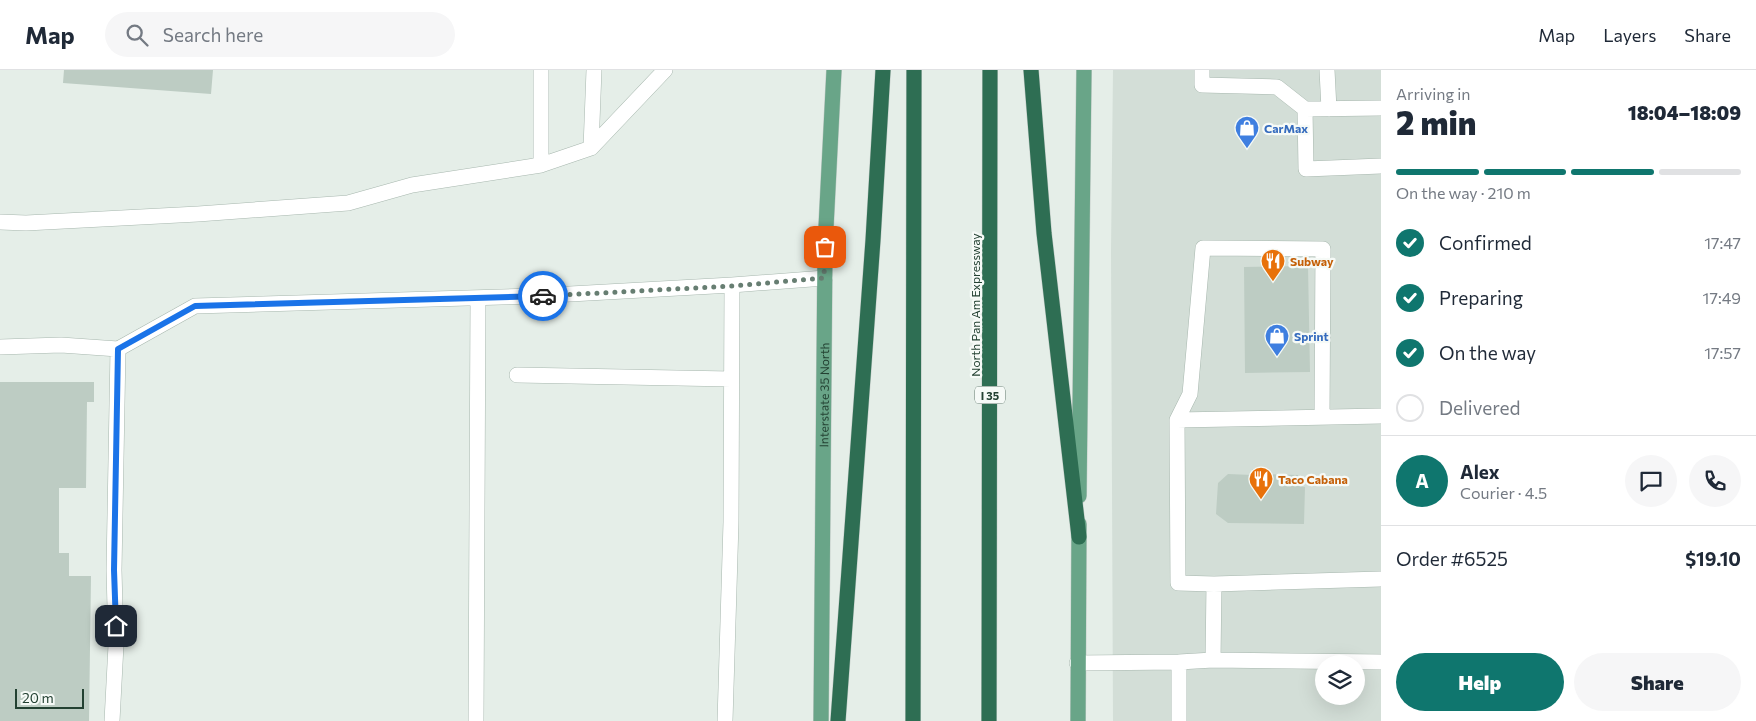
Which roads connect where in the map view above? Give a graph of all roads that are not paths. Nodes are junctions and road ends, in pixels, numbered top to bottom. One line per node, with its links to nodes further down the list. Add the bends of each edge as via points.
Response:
1 (541, 70): 16 (lane)
2 (594, 70): 15 (lane)
3 (665, 70): 15 (lane)
4 (834, 70): 19 (main road, Interstate 35 North)
5 (883, 70): 40 (highway)
6 (914, 70): 41 (highway)
7 (990, 70): 42 (highway, North Pan Am Expressway / I 35)
8 (1031, 70): 29 (highway, via 1044,233)
9 (1084, 70): 29 (main road)
10 (1202, 70): 14 (lane, via 1202,85 1277,87)
11 (1327, 70): 13 (lane)
12 (1381, 108): 13 (lane)
13 (1329, 109): 14 (lane)
14 (1305, 110): 17 (lane, via 1306,169)
15 (591, 148): 16 (lane)
16 (541, 165): 18 (lane, via 412,185 348,204)
17 (1381, 166)
18 (0, 222)
19 (824, 278): 20 (lane); 39 (main road, Interstate 35 North)
20 (732, 286): 21 (lane); 25 (lane)
21 (478, 298): 23 (lane, via 195,306); 37 (lane)
22 (0, 347): 23 (lane, via 61,345)
23 (118, 349): 36 (lane, via 114,570 116,645)
24 (517, 375): 25 (lane)
25 (731, 379): 38 (lane)
26 (1381, 416): 27 (lane)
27 (1322, 417): 28 (lane); 28 (lane, via 1323,249 1202,248 1190,394)
28 (1177, 420): 31 (lane, via 1178,584)
29 (1079, 537): 35 (main road)
30 (1381, 579): 31 (lane)
31 (1214, 584): 32 (lane)
32 (1213, 660): 33 (lane); 34 (lane)
33 (1180, 662): 35 (lane); 44 (lane)
34 (1381, 662)
35 (1077, 663): 43 (main road)
36 (112, 721)
37 (476, 721)
38 (726, 721)
39 (821, 721)
40 (838, 721)
41 (913, 721)
42 (989, 721)
43 (1078, 721)
44 (1179, 721)

